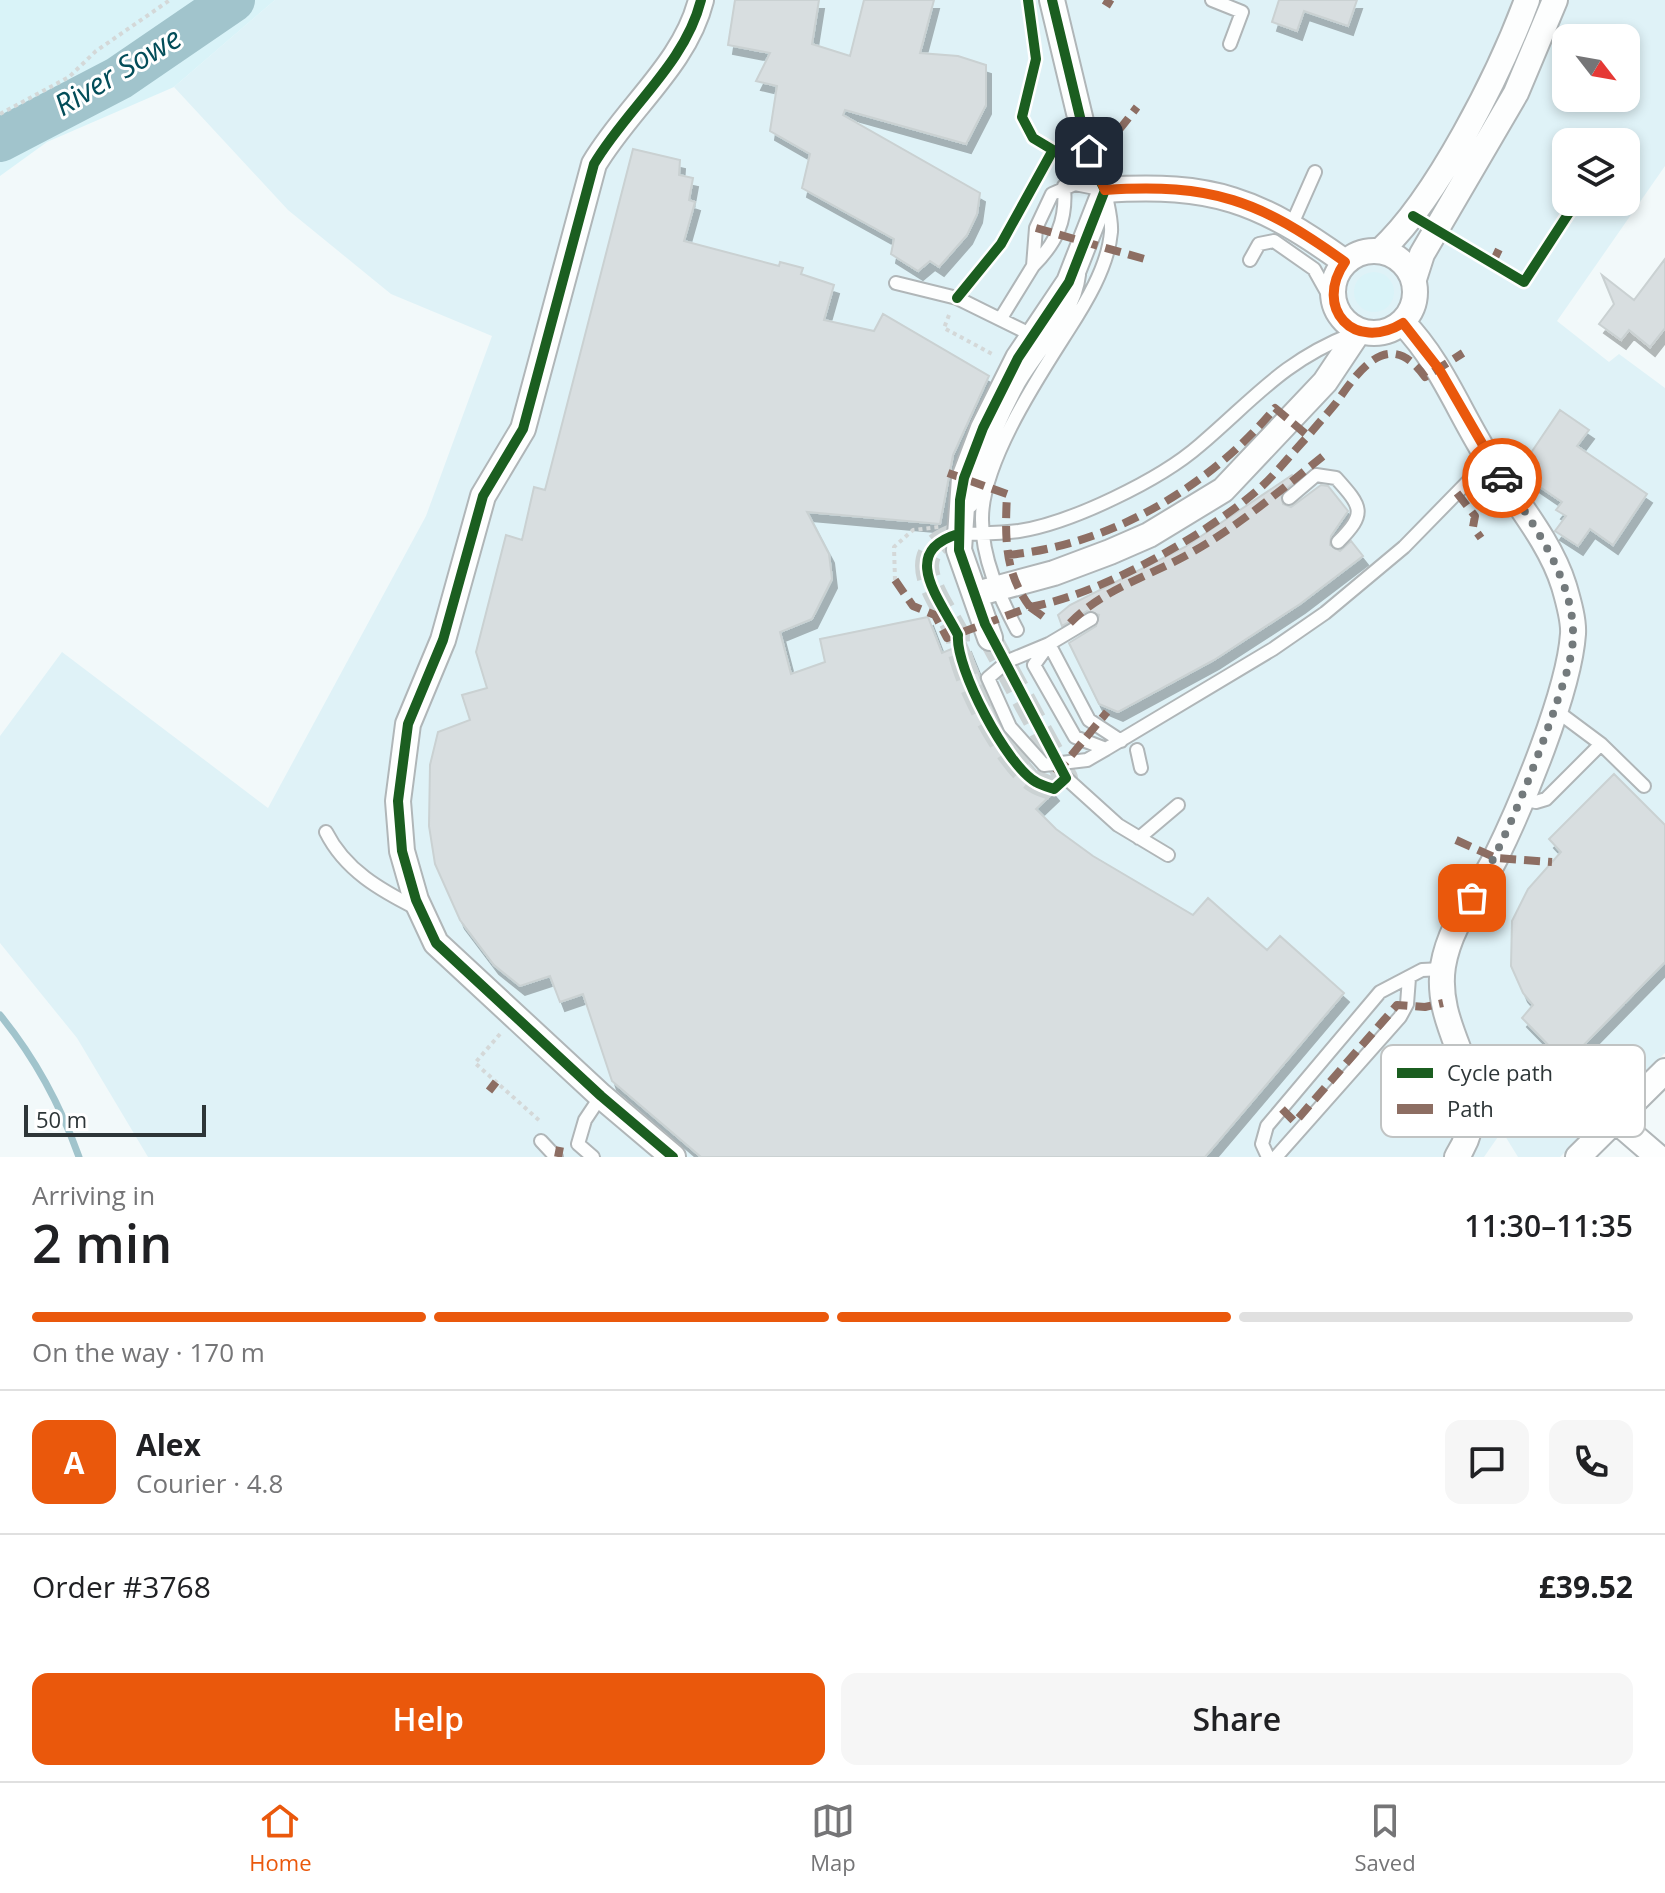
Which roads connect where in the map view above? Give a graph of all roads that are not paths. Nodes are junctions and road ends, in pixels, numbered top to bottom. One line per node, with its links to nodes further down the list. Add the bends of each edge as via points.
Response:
1 (701, 0): 45 (street, via 684,45 594,164 523,429 483,496 443,640 408,724 398,801 402,851)
2 (1052, 0): 9 (street, via 1091,163)
3 (1212, 0): 6 (lane, via 1242,12)
4 (1527, 0): 11 (street, via 1487,89 1438,177 1405,228)
5 (1555, 0): 16 (street, via 1516,93 1422,254)
6 (1230, 44)
7 (1315, 172): 10 (lane)
8 (1064, 186): 9 (lane); 15 (lane, via 1042,210); 15 (lane, via 1060,232)
9 (1105, 190): 10 (street, via 1207,191); 12 (street); 25 (lane, via 1111,231 1105,255 1085,303 1010,429 981,518)
10 (1292, 224): 14 (street)
11 (1380, 251): 14 (street); 16 (street, via 1398,258)
12 (1081, 255): 22 (street, via 1058,303); 25 (lane, via 1077,295 1019,385 989,451)
13 (1250, 260): 18 (lane, via 1259,244 1274,241 1314,269)
14 (1345, 262): 18 (street, via 1336,275)
15 (1033, 266): 19 (lane)
16 (1414, 279): 20 (street, via 1412,309)
17 (896, 283): 19 (lane, via 957,298)
18 (1333, 303): 21 (street, via 1339,316)
19 (1001, 318): 22 (lane)
20 (1403, 323): 21 (street, via 1375,334); 23 (street, via 1439,369)
21 (1359, 331): 25 (lane, via 1294,362 1199,446 1127,492 1023,530); 27 (street, via 1325,382 1223,490 1110,552)
22 (1034, 336): 25 (street, via 1001,391 970,462 960,500)
23 (1489, 460): 32 (street, via 1523,509 1563,584 1573,631 1568,670); 33 (lane, via 1404,547 1325,613)
24 (1289, 498): 26 (lane, via 1316,475 1336,478 1359,511 1355,526)
25 (964, 530): 27 (street, via 959,550)
26 (1338, 542)
27 (987, 591): 29 (lane); 30 (street)
28 (1091, 619): 31 (lane)
29 (1017, 630)
30 (990, 638)
31 (1049, 644): 33 (lane, via 1089,720); 35 (lane, via 1034,665 1075,737); 35 (lane, via 1008,661 988,678 1010,727 1044,765 1087,760)
32 (1554, 709): 34 (lane); 40 (street)
33 (1121, 741): 35 (lane)
34 (1601, 744): 39 (lane); 40 (lane, via 1546,799)
35 (1106, 749)
36 (1137, 750): 37 (lane)
37 (1141, 768)
38 (1066, 778): 43 (lane)
39 (1644, 786)
40 (1521, 799): 46 (street, via 1496,858 1449,938)
41 (1178, 805): 43 (lane)
42 (326, 832): 45 (lane, via 338,857 383,891)
43 (1139, 838): 44 (lane)
44 (1168, 855)
45 (421, 910): 51 (street, via 436,943)
46 (1443, 969): 47 (lane, via 1422,970); 48 (street, via 1445,1017)
47 (1409, 978): 59 (lane, via 1380,992 1267,1126 1262,1144); 60 (lane, via 1400,1017)
48 (1457, 1045)
49 (1665, 1071): 50 (street)
50 (1645, 1091)
51 (601, 1096): 57 (lane, via 585,1120 578,1144); 58 (street)
52 (1468, 1137): 61 (street)
53 (1598, 1137): 62 (street)
54 (1635, 1137): 63 (street)
55 (541, 1141): 56 (lane)
56 (556, 1157)
57 (593, 1157)
58 (673, 1157)
59 (1268, 1157)
60 (1276, 1157)
61 (1457, 1157)
62 (1578, 1157)
63 (1658, 1157)

